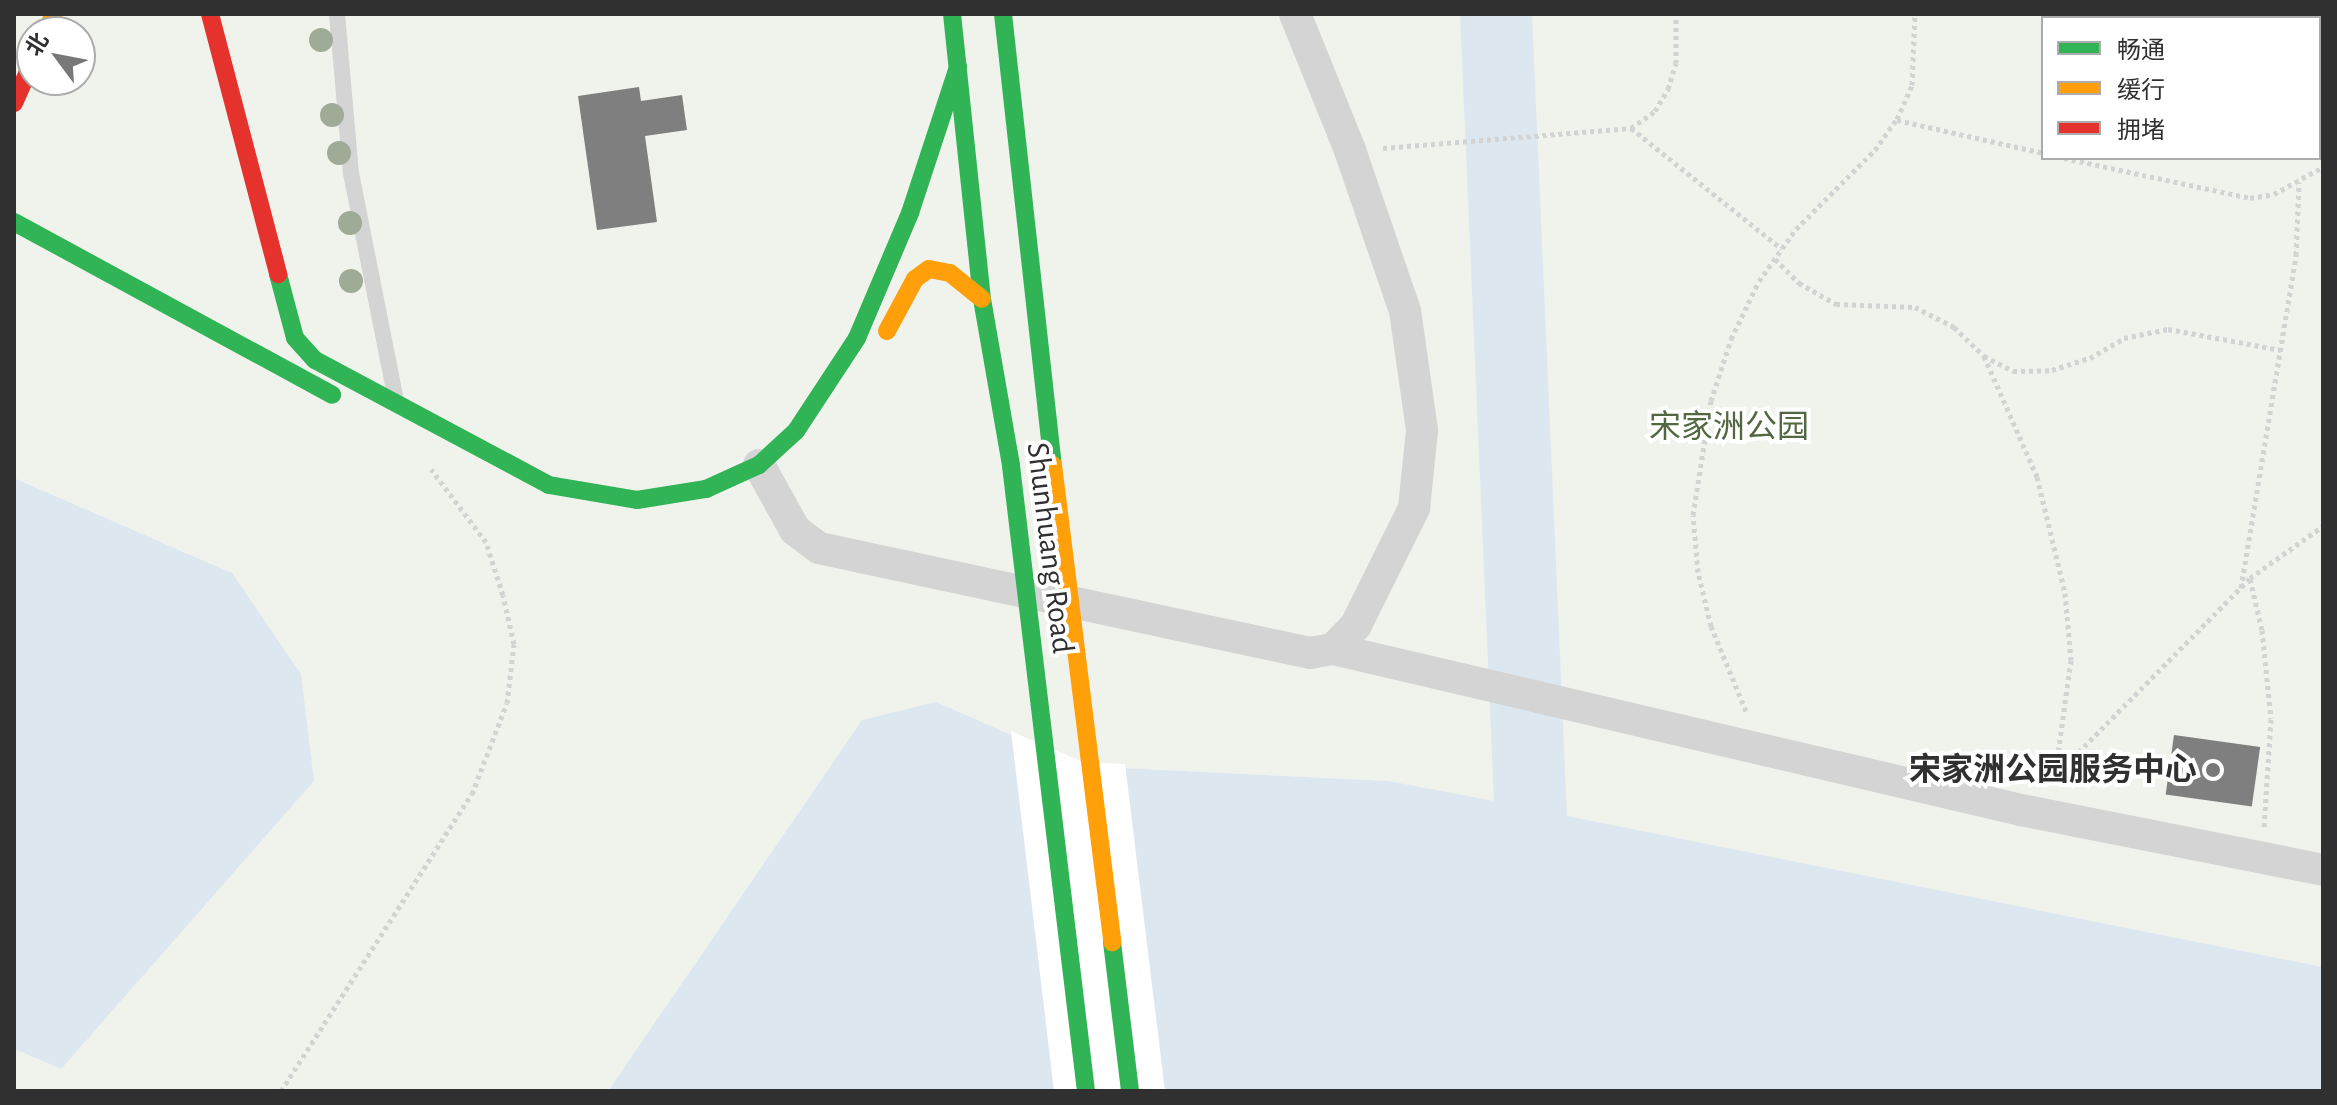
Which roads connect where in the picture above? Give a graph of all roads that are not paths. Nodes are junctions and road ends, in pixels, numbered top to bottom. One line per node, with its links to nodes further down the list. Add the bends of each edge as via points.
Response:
1 (210, 14): 11 (street, via 285,312 295,338)
2 (337, 14): 12 (lane, via 351,173)
3 (952, 14): 6 (street, Shunhuang Road)
4 (1003, 14): 21 (street, Shunhuang Road, bridge)
5 (1295, 14): 18 (street, via 1350,150 1405,311 1422,430 1414,508 1356,625)
6 (958, 67): 8 (street, Shunhuang Road); 16 (street, via 910,213 857,338)
7 (14, 222): 13 (street)
8 (982, 299): 10 (street, via 950,273 929,269 915,279); 20 (street, Shunhuang Road, bridge, via 1011,466)
9 (274, 337): 11 (street)
10 (879, 347)
11 (315, 360): 12 (street)
12 (397, 404): 14 (lane); 16 (street, via 572,493 637,500)
13 (357, 408)
14 (403, 432)
15 (431, 445): 17 (street, via 572,509)
16 (769, 480): 18 (street, via 795,530 819,548 844,556 1310,653)
17 (644, 521)
18 (1333, 649): 19 (street, via 2021,810)
19 (2323, 870)
20 (1086, 1091)
21 (1130, 1091)

